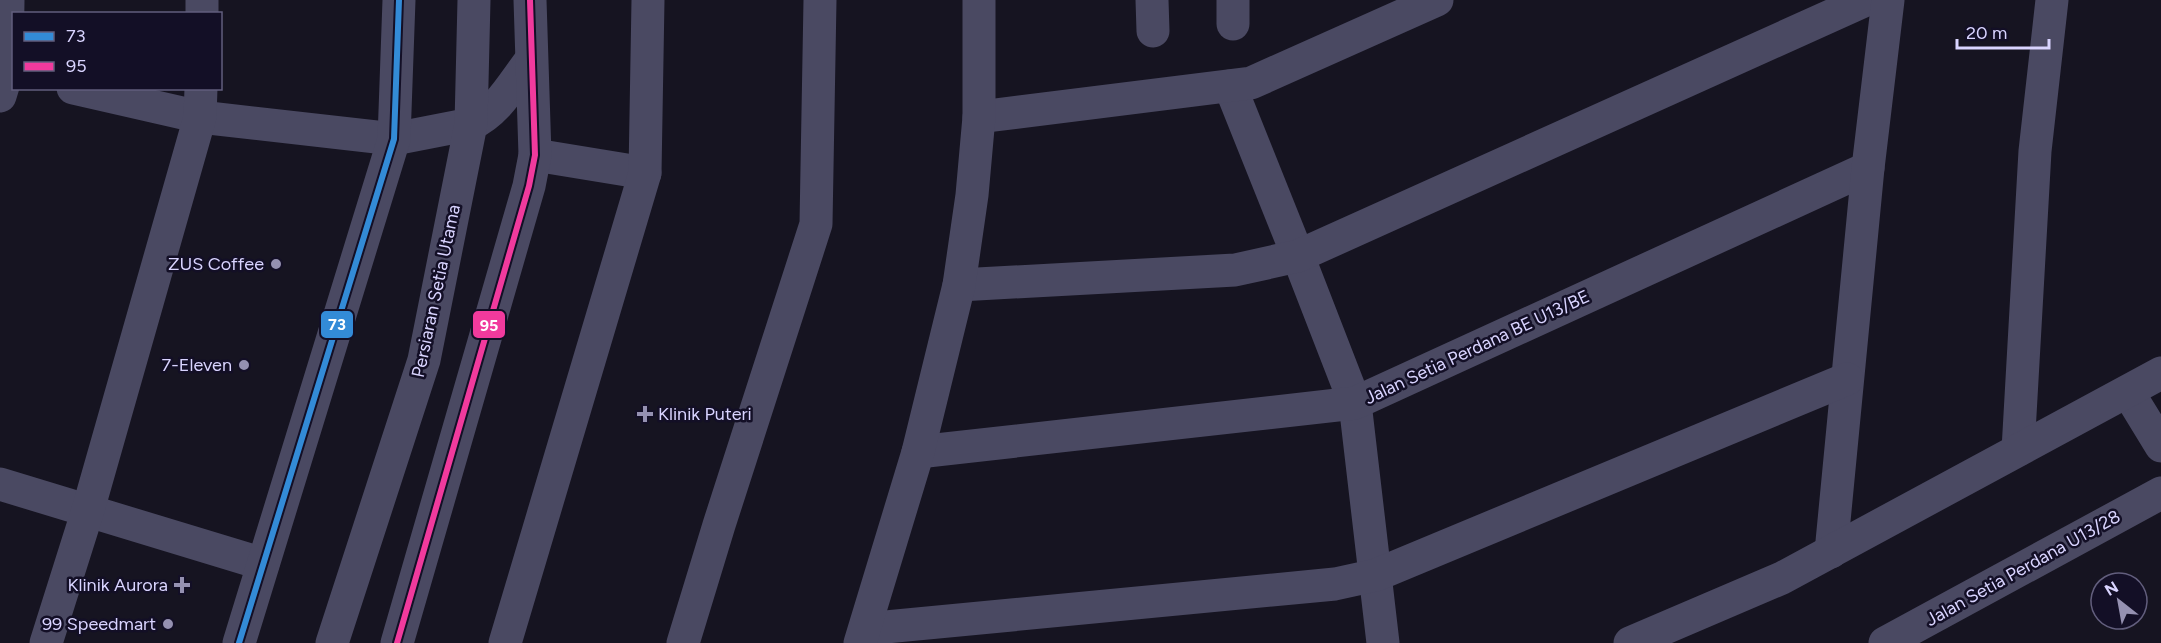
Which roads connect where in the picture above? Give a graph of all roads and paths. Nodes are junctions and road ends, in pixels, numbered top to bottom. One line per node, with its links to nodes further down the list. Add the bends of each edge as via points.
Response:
1 (8, 0): 13 (street)
2 (399, 0): 19 (street)
3 (474, 0): 18 (street, Persiaran Setia Utama)
4 (530, 0): 12 (street)
5 (648, 0): 22 (street)
6 (820, 0): 44 (street, via 816,224)
7 (980, 0): 17 (street)
8 (1437, 0): 14 (street, via 1251,83)
9 (1866, 0): 23 (street)
10 (1888, 0): 21 (street)
11 (2052, 0): 30 (street, via 2035,151)
12 (531, 60): 18 (street, via 491,112); 20 (street)
13 (7, 82)
14 (1230, 86): 17 (street); 23 (street)
15 (90, 90): 16 (street)
16 (200, 103): 19 (street); 34 (street)
17 (979, 117): 24 (street)
18 (471, 124): 19 (street); 41 (street, Persiaran Setia Utama, via 424,360)
19 (394, 139): 36 (street)
20 (535, 155): 22 (street); 42 (street)
21 (1868, 168): 26 (street); 28 (street, Jalan Setia Perdana BE U13/BE)
22 (645, 173): 43 (street)
23 (1298, 256): 24 (street, via 1235,270); 28 (street)
24 (959, 285): 31 (street)
25 (2161, 373): 27 (street)
26 (1847, 379): 35 (street); 37 (street)
27 (2128, 392): 29 (street); 30 (street)
28 (1354, 403): 31 (street, Jalan Setia Perdana BE U13/BE); 37 (street)
29 (2161, 447)
30 (2018, 450): 35 (street)
31 (918, 452): 38 (street)
32 (0, 484): 34 (street)
33 (2161, 493): 47 (street, Jalan Setia Perdana U13/28)
34 (88, 510): 36 (street); 39 (street)
35 (1831, 552): 46 (street, via 1782,578)
36 (263, 564): 40 (street)
37 (1376, 575): 38 (street, via 1335,584); 45 (street)
38 (862, 636)
39 (46, 643)
40 (239, 643)
41 (332, 643)
42 (397, 643)
43 (505, 643)
44 (683, 643)
45 (1383, 643)
46 (1630, 643)
47 (1885, 643)

